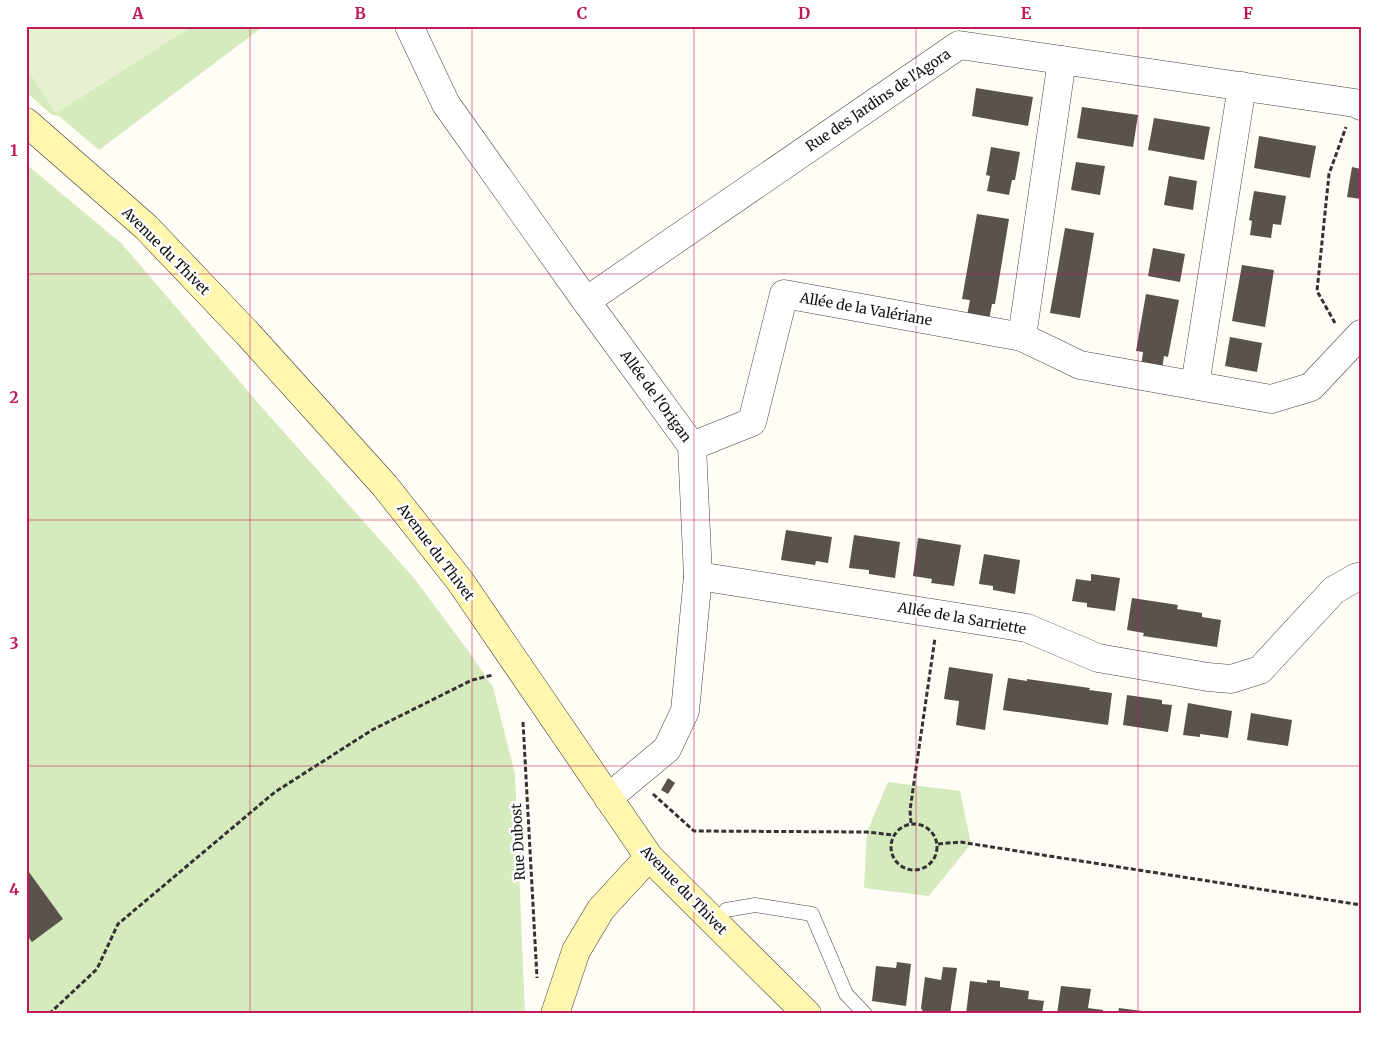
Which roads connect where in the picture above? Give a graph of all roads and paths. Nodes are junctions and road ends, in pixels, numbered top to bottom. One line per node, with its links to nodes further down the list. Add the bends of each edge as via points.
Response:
1 (409, 26): 6 (street, Allée de l'Origan, via 446,104)
2 (1062, 60): 3 (street, Rue des Jardins de l'Agora); 6 (street, Rue des Jardins de l'Agora, via 959,45); 7 (street)
3 (1242, 86): 4 (street, Rue des Jardins de l'Agora); 9 (street)
4 (1358, 105): 8 (path, via 1329,174 1317,291)
5 (26, 122): 14 (main road, Avenue du Thivet, via 146,227 248,334 385,486 460,581)
6 (586, 301): 10 (street, Allée de l'Origan)
7 (1022, 337): 9 (street, Allée de la Valériane, via 1080,365); 10 (street, Allée de la Valériane, via 784,294 752,422)
8 (1355, 340): 9 (street, Allée de la Valériane, via 1311,387 1271,399)
9 (1195, 385)
10 (692, 446): 11 (street, Allée de l'Origan)
11 (698, 576): 13 (street, Allée de la Sarriette); 16 (street, Allée de l'Origan, via 685,711 667,749)
12 (1361, 577): 13 (street, Allée de la Sarriette, via 1334,590 1260,670 1231,679 1098,658 1027,628)
13 (938, 614): 18 (path, via 910,810)
14 (520, 669): 17 (main road, Avenue du Thivet); 25 (path, via 472,680 372,730 275,792 118,924 97,969)
15 (523, 718): 24 (path, Rue Dubost)
16 (634, 777): 17 (street, Allée de l'Origan); 19 (path, via 694,831)
17 (608, 798): 21 (main road, Avenue du Thivet)
18 (911, 823): 19 (path); 20 (path, via 926,826)
19 (894, 835): 20 (path, via 891,851 899,865 906,869 928,866)
20 (938, 844): 22 (path, via 960,842)
21 (649, 857): 26 (main road, via 602,909 576,951); 27 (main road, Avenue du Thivet)
22 (1361, 905)
23 (726, 910): 28 (lane, via 755,905 812,914 846,994)
24 (538, 984)
25 (50, 1014)
26 (555, 1014)
27 (807, 1014)
28 (865, 1014)

